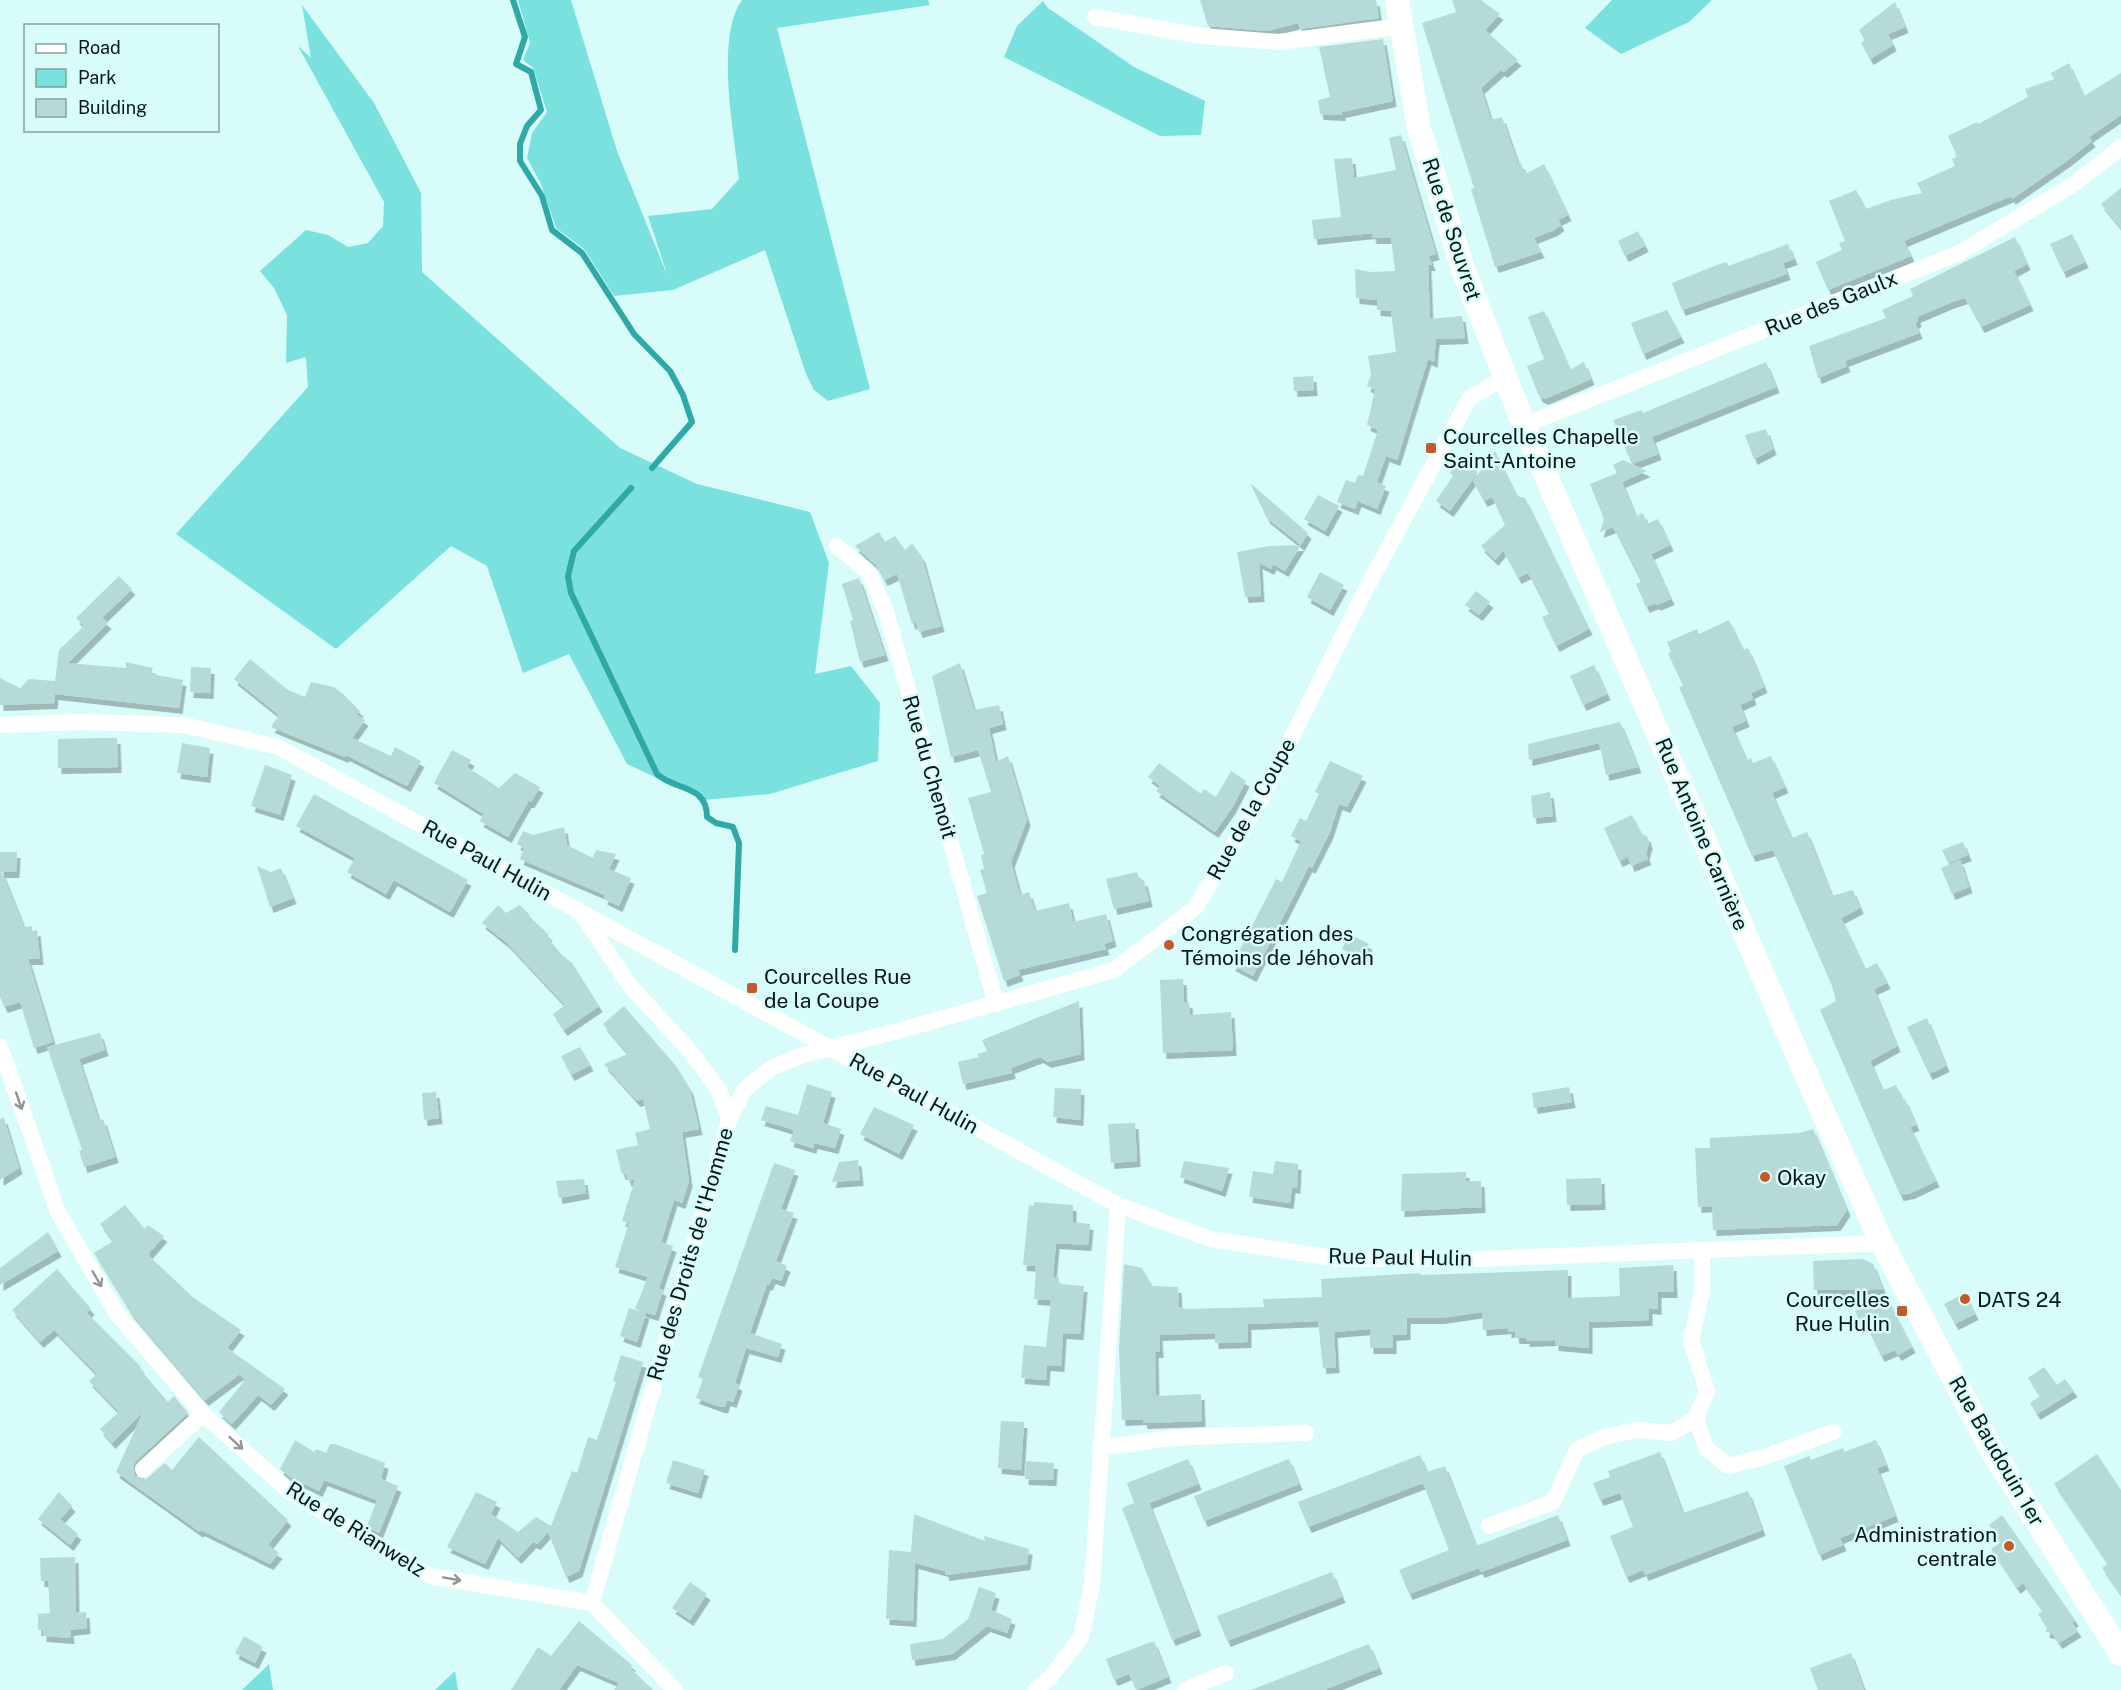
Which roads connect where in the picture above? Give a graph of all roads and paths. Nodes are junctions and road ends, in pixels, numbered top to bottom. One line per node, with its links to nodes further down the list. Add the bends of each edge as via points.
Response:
1 (1397, 0): 3 (main road, Rue de Souvret)
2 (1095, 17): 3 (street, via 1202,36 1279,42)
3 (1401, 26): 5 (main road, Rue de Souvret, via 1419,129 1464,272)
4 (2121, 147): 6 (street, Rue des Gaulx, via 2074,184 1959,253)
5 (1505, 377): 6 (main road, Rue de Souvret); 10 (street, Rue de la Coupe, via 1469,399 1366,590 1262,797 1196,907 1114,970)
6 (1524, 425): 15 (main road, Rue Antoine Carnière)
7 (837, 546): 10 (street, Rue du Chenoit, via 869,573 886,611)
8 (0, 725): 9 (street, Rue Paul Hulin, via 184,725 278,747)
9 (580, 910): 12 (street, Rue Paul Hulin); 13 (street, Rue des Droits de l'Homme, via 631,987 690,1051 719,1090)
10 (996, 1004): 12 (street, Rue de la Coupe)
11 (0, 1046): 17 (street, Rue de Rianwelz, one-way to 17, via 58,1212 117,1314)
12 (833, 1049): 13 (street, Rue de la Coupe, via 803,1055 771,1068 744,1090); 14 (street, Rue Paul Hulin)
13 (729, 1120): 24 (street, Rue des Droits de l'Homme)
14 (1118, 1205): 16 (street, Rue Paul Hulin, via 1210,1239 1340,1259); 21 (street)
15 (1882, 1243): 16 (street, Rue Paul Hulin); 25 (main road, Rue Baudouin 1er, via 1991,1449)
16 (1702, 1252): 18 (street, via 1702,1291 1691,1341 1707,1391)
17 (203, 1414): 22 (street); 24 (street, Rue de Rianwelz, one-way to 24, via 290,1492 430,1576)
18 (1696, 1418): 19 (street, via 1706,1448 1728,1466); 23 (street, via 1672,1433 1637,1430 1604,1437 1578,1450 1553,1502)
19 (1833, 1432)
20 (1306, 1434): 21 (street, via 1201,1436 1121,1447)
21 (1100, 1446): 27 (street, via 1092,1585 1081,1637)
22 (143, 1469)
23 (1489, 1526)
24 (592, 1603): 28 (street)
25 (2121, 1654)
26 (1226, 1674): 30 (street)
27 (1052, 1685): 29 (street)
28 (675, 1690)
29 (1035, 1690)
30 (1185, 1690)

